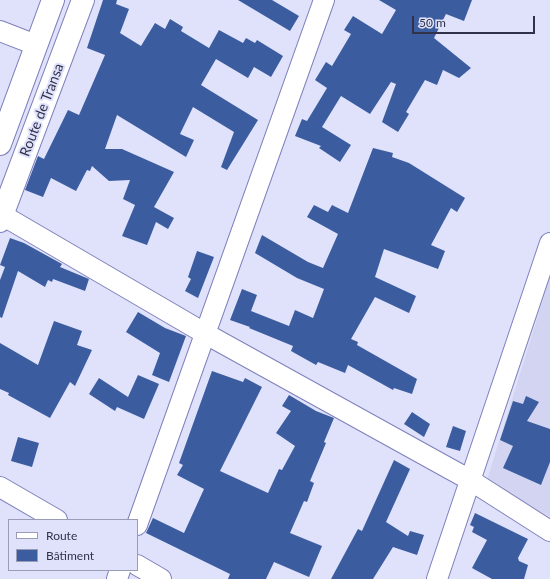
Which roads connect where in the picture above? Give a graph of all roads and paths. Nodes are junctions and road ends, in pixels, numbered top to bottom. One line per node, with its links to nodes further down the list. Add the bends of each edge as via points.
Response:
1 (53, 0): 5 (main road, Route de Transa)
2 (83, 0): 7 (main road, Route de Transa)
3 (324, 0): 9 (street)
4 (0, 31): 5 (street)
5 (36, 45): 6 (main road, Route de Transa)
6 (0, 144)
7 (1, 218): 9 (street)
8 (550, 244): 10 (street)
9 (206, 334): 10 (street); 13 (street)
10 (470, 480): 14 (street); 17 (street)
11 (0, 487): 12 (street)
12 (55, 519)
13 (138, 522)
14 (550, 531)
15 (138, 566): 16 (street)
16 (161, 579)
17 (437, 579)

